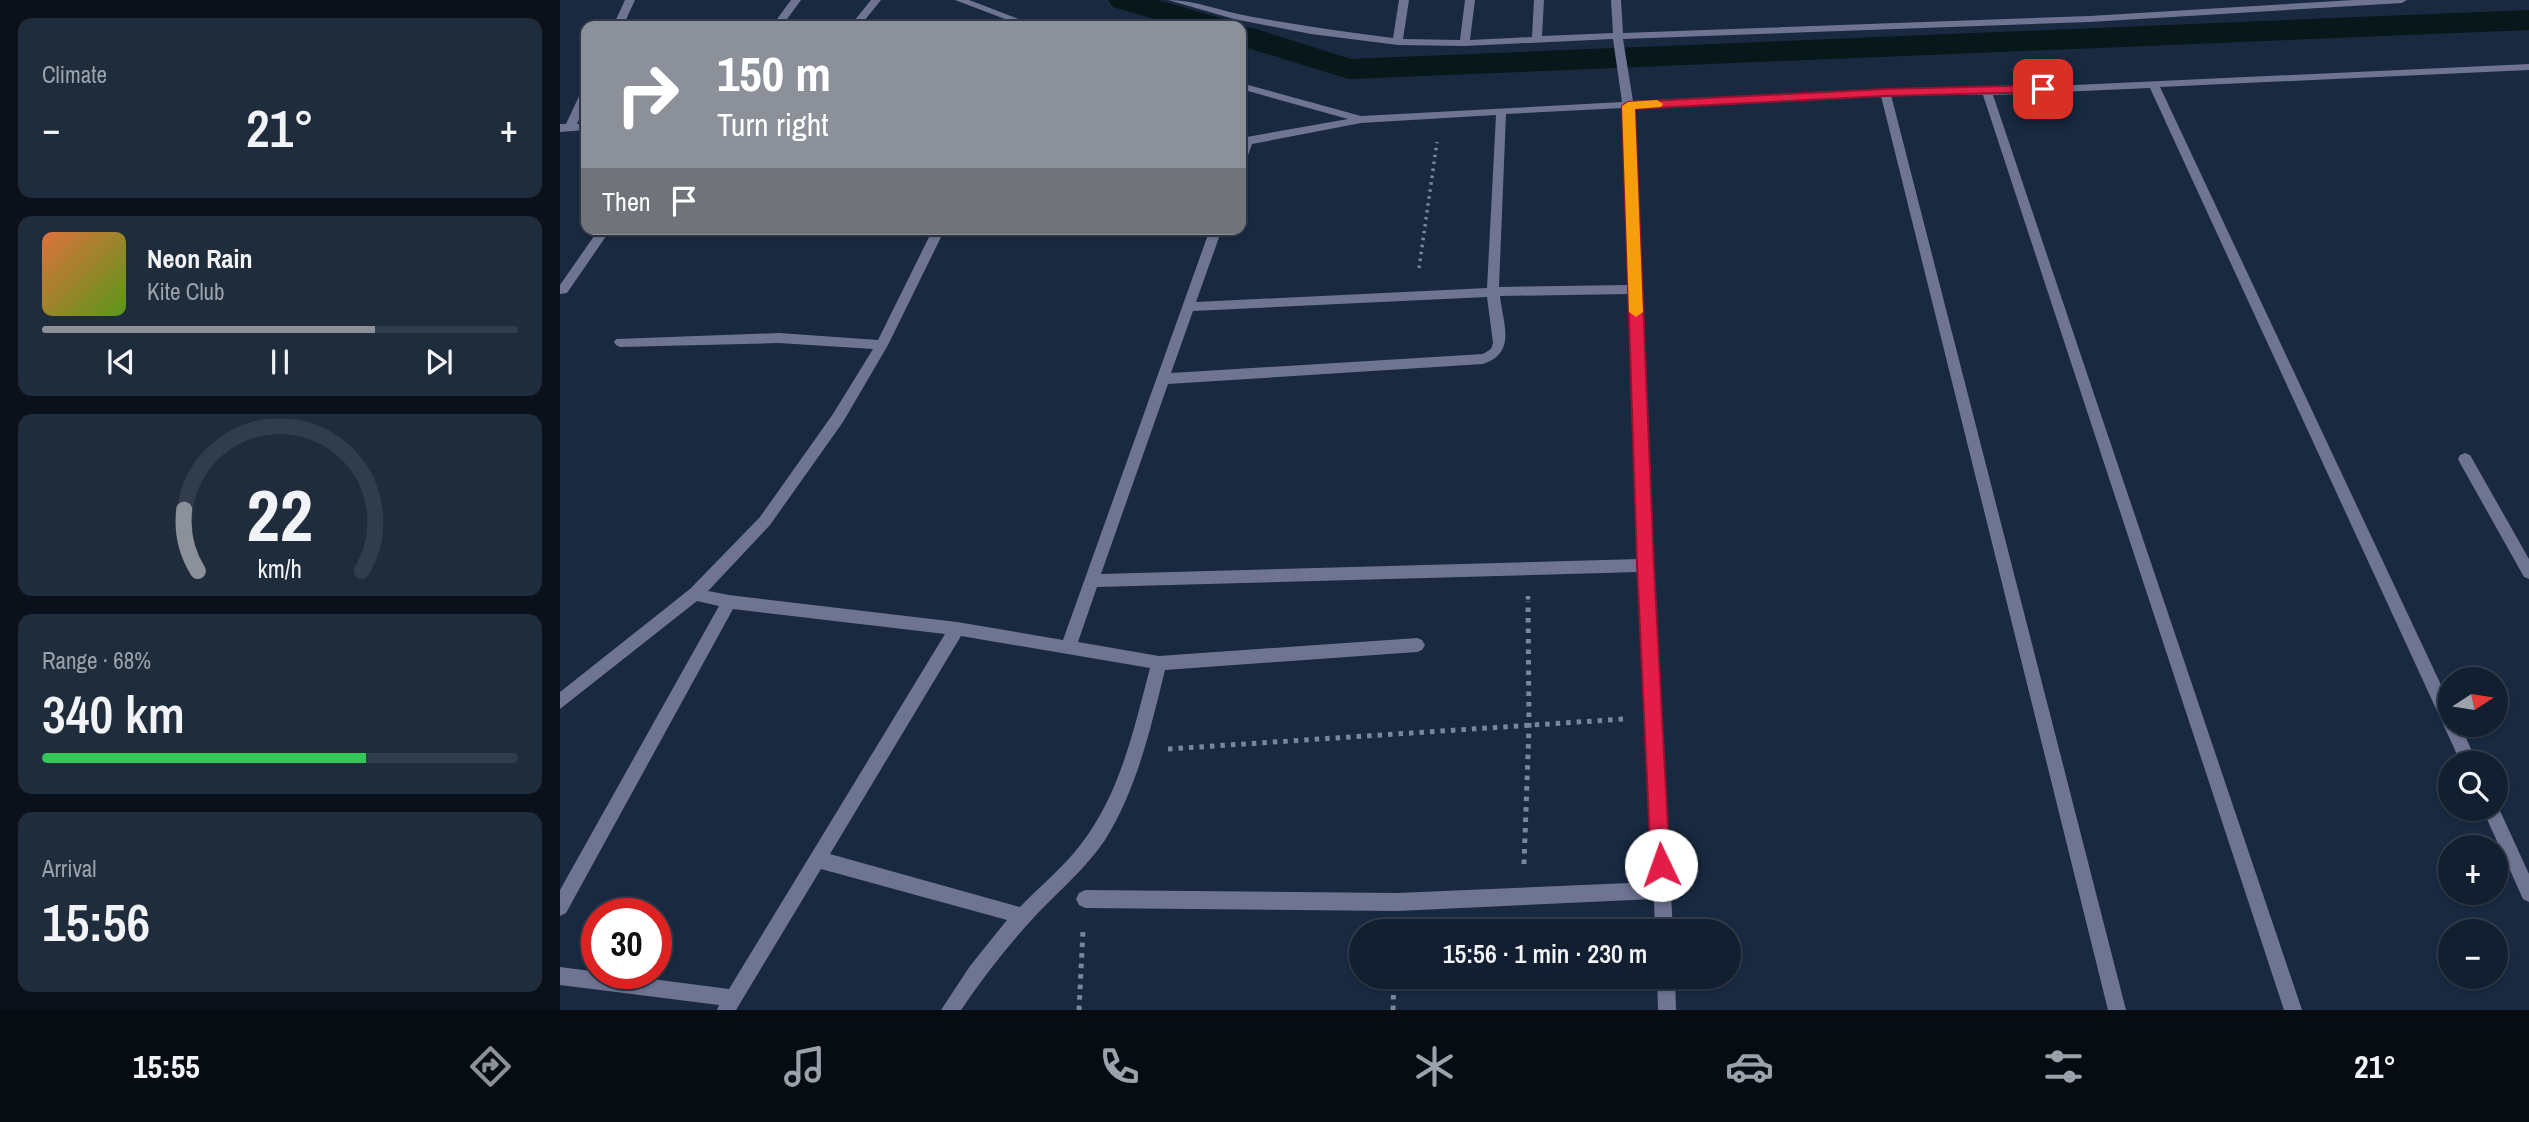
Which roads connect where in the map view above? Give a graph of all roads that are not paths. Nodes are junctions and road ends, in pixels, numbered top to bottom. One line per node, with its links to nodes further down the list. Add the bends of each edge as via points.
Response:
1 (630, 0): 13 (street)
2 (796, 0): 14 (street)
3 (876, 0): 15 (street)
4 (960, 0): 16 (street)
5 (1173, 0): 19 (street, via 1311,31)
6 (1404, 0): 19 (street)
7 (1470, 0): 20 (street)
8 (1539, 0): 18 (street)
9 (1616, 0): 17 (street)
10 (2171, 0): 12 (street)
11 (2402, 0): 12 (street)
12 (2178, 14): 17 (street)
13 (620, 21)
14 (781, 21)
15 (859, 21)
16 (1018, 21)
17 (1618, 37): 18 (street); 27 (street)
18 (1538, 41): 20 (street)
19 (1398, 42): 20 (street)
20 (1465, 43)
21 (2529, 67): 22 (street)
22 (2153, 83): 24 (street); 52 (street)
23 (1246, 87): 29 (street)
24 (1987, 92): 25 (street); 68 (street)
25 (1885, 93): 27 (street); 67 (street)
26 (581, 100): 30 (street)
27 (1628, 106): 28 (street); 35 (street)
28 (1501, 112): 29 (street); 37 (street)
29 (1361, 120): 31 (street)
30 (565, 127)
31 (1246, 142)
32 (602, 235): 36 (street)
33 (936, 235): 40 (street)
34 (1214, 235): 38 (street)
35 (1635, 289): 37 (street); 43 (street)
36 (563, 290)
37 (1493, 292): 38 (street); 41 (street, via 1499,343 1497,351 1483,359)
38 (1189, 307): 41 (street)
39 (620, 342): 40 (street, via 779,338)
40 (882, 345): 46 (street, via 838,418 765,520)
41 (1163, 379): 45 (street)
42 (2465, 459): 44 (street)
43 (1646, 565): 45 (street); 56 (street)
44 (2529, 573)
45 (1094, 581): 50 (street)
46 (695, 594): 47 (street); 53 (street)
47 (729, 602): 48 (street); 59 (street)
48 (957, 629): 50 (street); 55 (street)
49 (1418, 645): 51 (street)
50 (1068, 648): 51 (street)
51 (1159, 663): 60 (street, via 1136,750 1112,807 1087,850)
52 (2438, 695)
53 (560, 702)
54 (2496, 821): 57 (street)
55 (819, 860): 60 (street); 64 (street)
56 (1662, 890): 58 (street, via 1397,902); 61 (street)
57 (2529, 893)
58 (1085, 899)
59 (560, 907)
60 (1023, 915): 65 (street)
61 (1663, 919)
62 (560, 976): 64 (street)
63 (1666, 989): 66 (street)
64 (729, 1004)
65 (950, 1010)
66 (1667, 1010)
67 (2117, 1010)
68 (2292, 1010)

